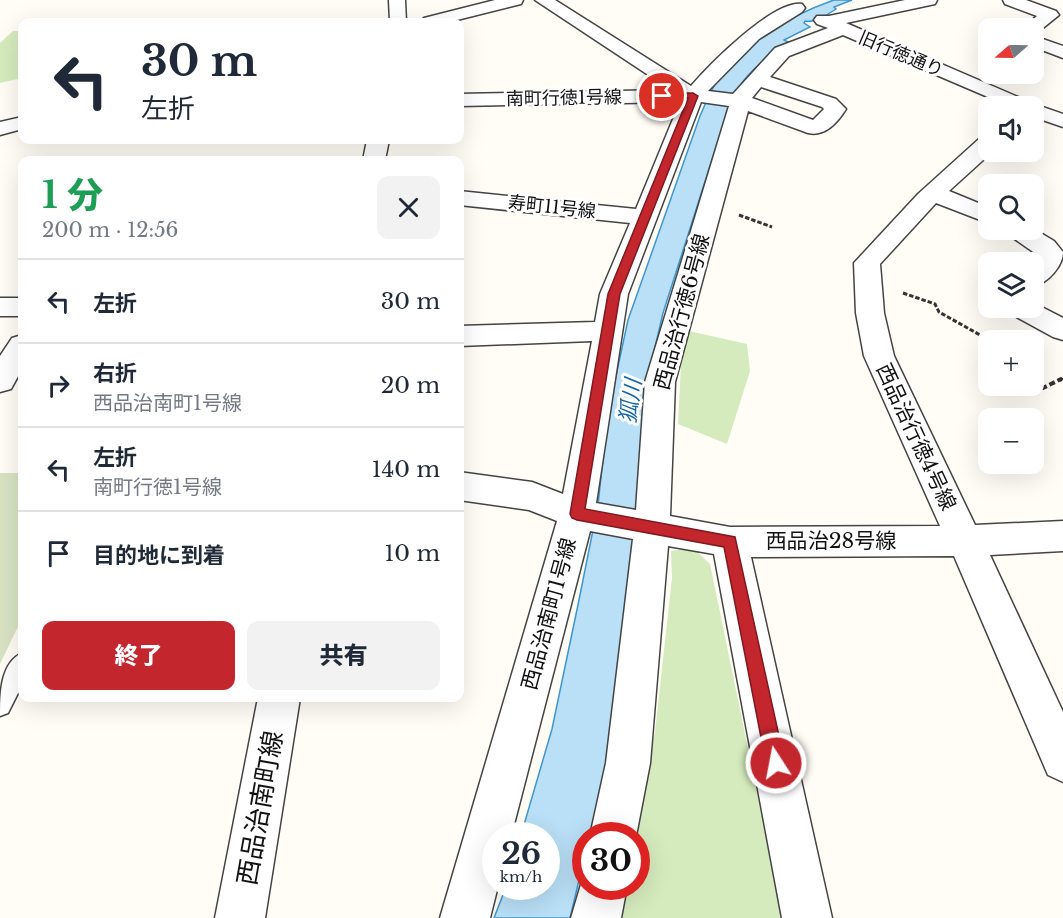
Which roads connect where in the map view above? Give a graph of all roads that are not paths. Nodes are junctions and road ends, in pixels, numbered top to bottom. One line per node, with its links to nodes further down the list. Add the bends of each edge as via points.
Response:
1 (397, 0): 7 (street)
2 (515, 0): 8 (street)
3 (543, 0): 14 (street)
4 (929, 0): 10 (street, 西品治行徳6号線)
5 (1011, 0): 9 (street, via 1050,15)
6 (787, 4): 10 (street, 旧行徳通り); 14 (street, 西品治南町1号線, via 778,17 715,70)
7 (398, 18)
8 (445, 18)
9 (1044, 19)
10 (835, 25): 13 (street, 西品治行徳6号線, via 782,52); 15 (street, 旧行徳通り)
11 (1044, 45): 12 (street)
12 (1063, 52)
13 (749, 90): 14 (street, 南町行徳1号線); 40 (street, 西品治行徳6号線, via 660,382)
14 (693, 96): 16 (street, 南町行徳1号線); 25 (street, 西品治南町1号線)
15 (1002, 96)
16 (464, 100)
17 (1044, 114): 18 (street)
18 (1063, 121)
19 (18, 124): 20 (street)
20 (0, 129)
21 (978, 152): 22 (street, 西品治行徳4号線)
22 (933, 193): 24 (street); 42 (street, 西品治行徳4号線, via 867,263 870,314 879,356)
23 (464, 199): 25 (street, 寿町11号線)
24 (978, 212)
25 (644, 217): 32 (street, 西品治南町1号線, via 614,294)
26 (1035, 240): 27 (street, via 1053,256)
27 (1049, 268)
28 (0, 307): 29 (street)
29 (18, 307)
30 (1041, 318): 31 (street)
31 (1063, 330)
32 (608, 331): 33 (street); 39 (street, 西品治南町1号線)
33 (464, 336)
34 (18, 352): 35 (street)
35 (0, 381)
36 (0, 389): 37 (street)
37 (18, 389)
38 (464, 487): 39 (street, 西品治28号線, via 532,496)
39 (577, 514): 40 (street, 西品治28号線); 51 (street, 西品治南町1号線)
40 (652, 527): 43 (street, 西品治28号線); 48 (street, 西品治行徳6号線, via 628,763)
41 (1063, 536): 42 (street, 西品治28号線)
42 (965, 541): 43 (street, 西品治28号線); 47 (street, 西品治行徳4号線)
43 (730, 542): 53 (street)
44 (18, 671): 46 (lane)
45 (278, 702): 50 (street, 西品治南町線)
46 (0, 705)
47 (1063, 760)
48 (616, 822)
49 (600, 900): 52 (street)
50 (240, 918)
51 (465, 918)
52 (596, 918)
53 (807, 918)

